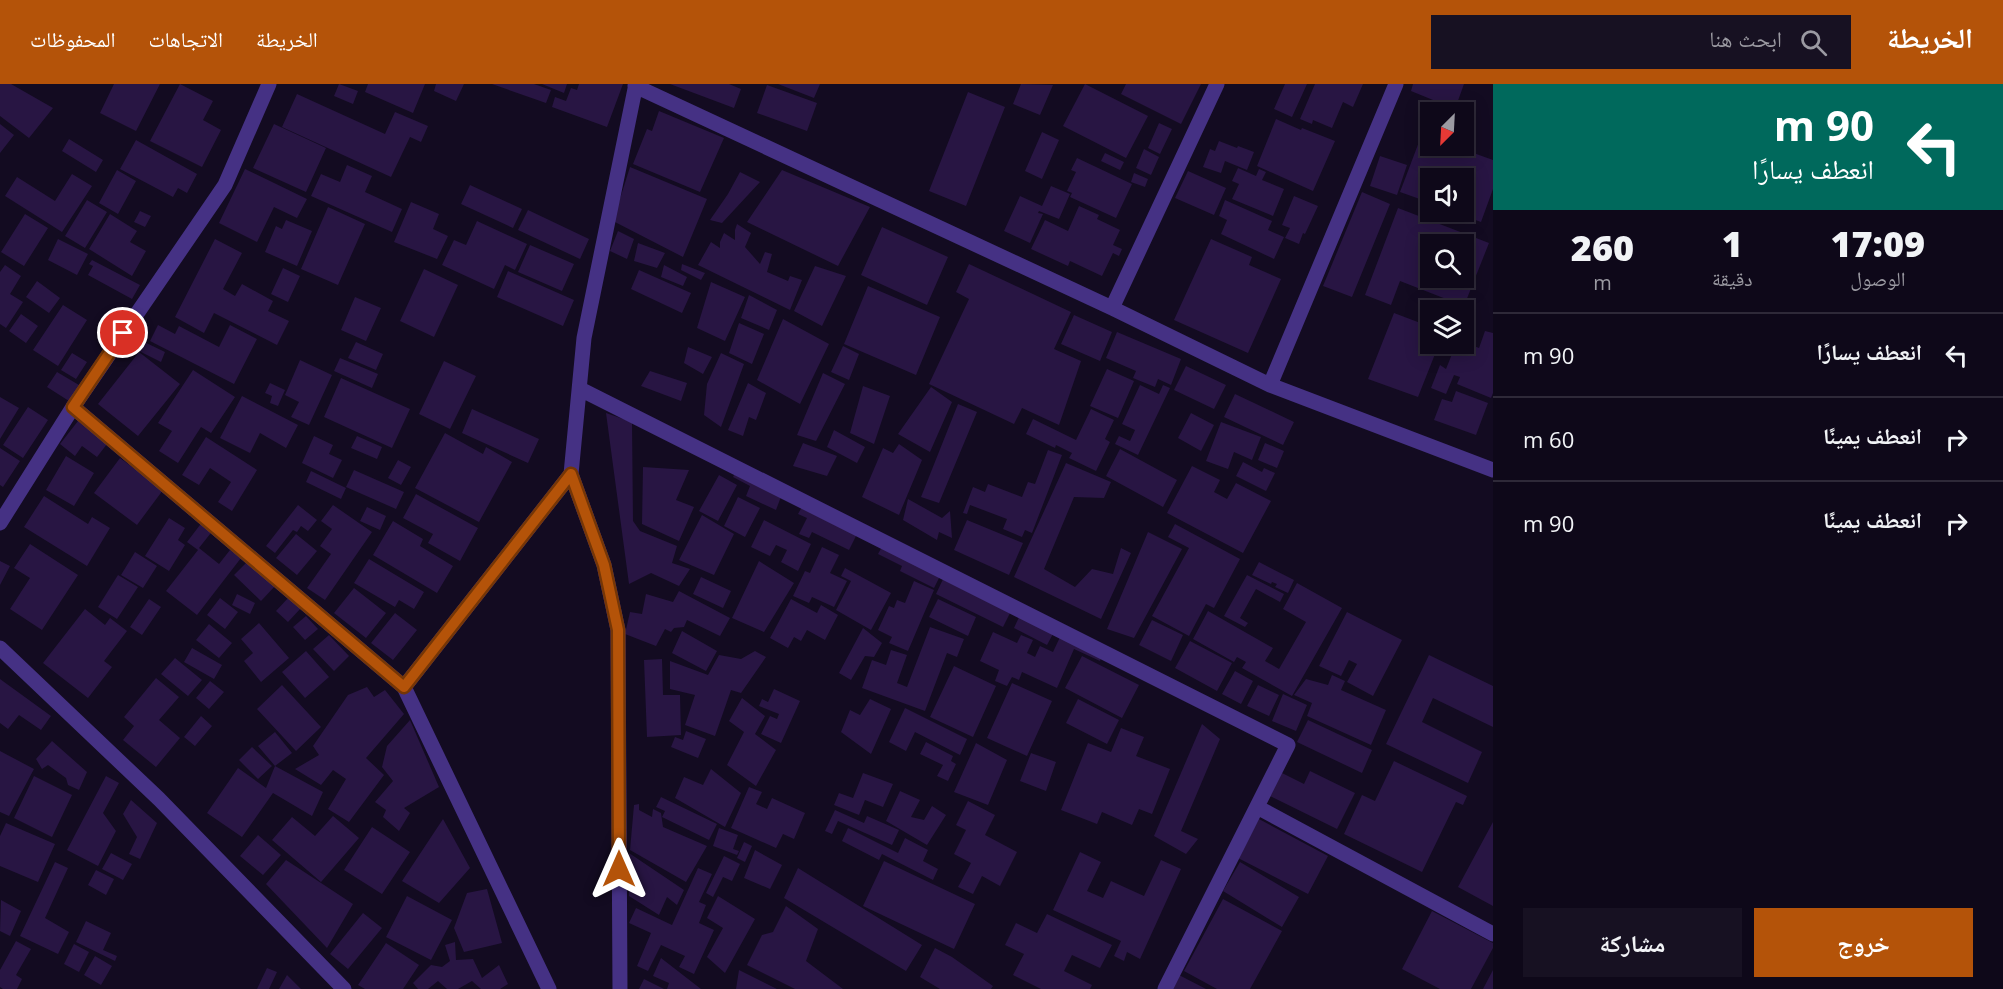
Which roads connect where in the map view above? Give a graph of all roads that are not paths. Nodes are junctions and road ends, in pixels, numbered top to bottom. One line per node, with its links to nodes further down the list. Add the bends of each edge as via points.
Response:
1 (269, 84): 8 (street, via 225,185)
2 (1217, 84): 5 (street)
3 (1396, 84): 6 (street)
4 (636, 85): 5 (street); 7 (street, via 584,338)
5 (1112, 308): 6 (street)
6 (1270, 385): 9 (street)
7 (579, 389): 10 (street); 14 (street, via 1288,745)
8 (73, 407): 11 (street); 13 (street)
9 (1493, 470)
10 (571, 474): 13 (street); 18 (street, via 604,565 618,630)
11 (0, 523)
12 (0, 648): 16 (street, via 159,799)
13 (404, 687): 17 (street)
14 (1257, 807): 15 (street); 19 (street)
15 (1493, 934)
16 (344, 989)
17 (549, 989)
18 (620, 989)
19 (1165, 989)

